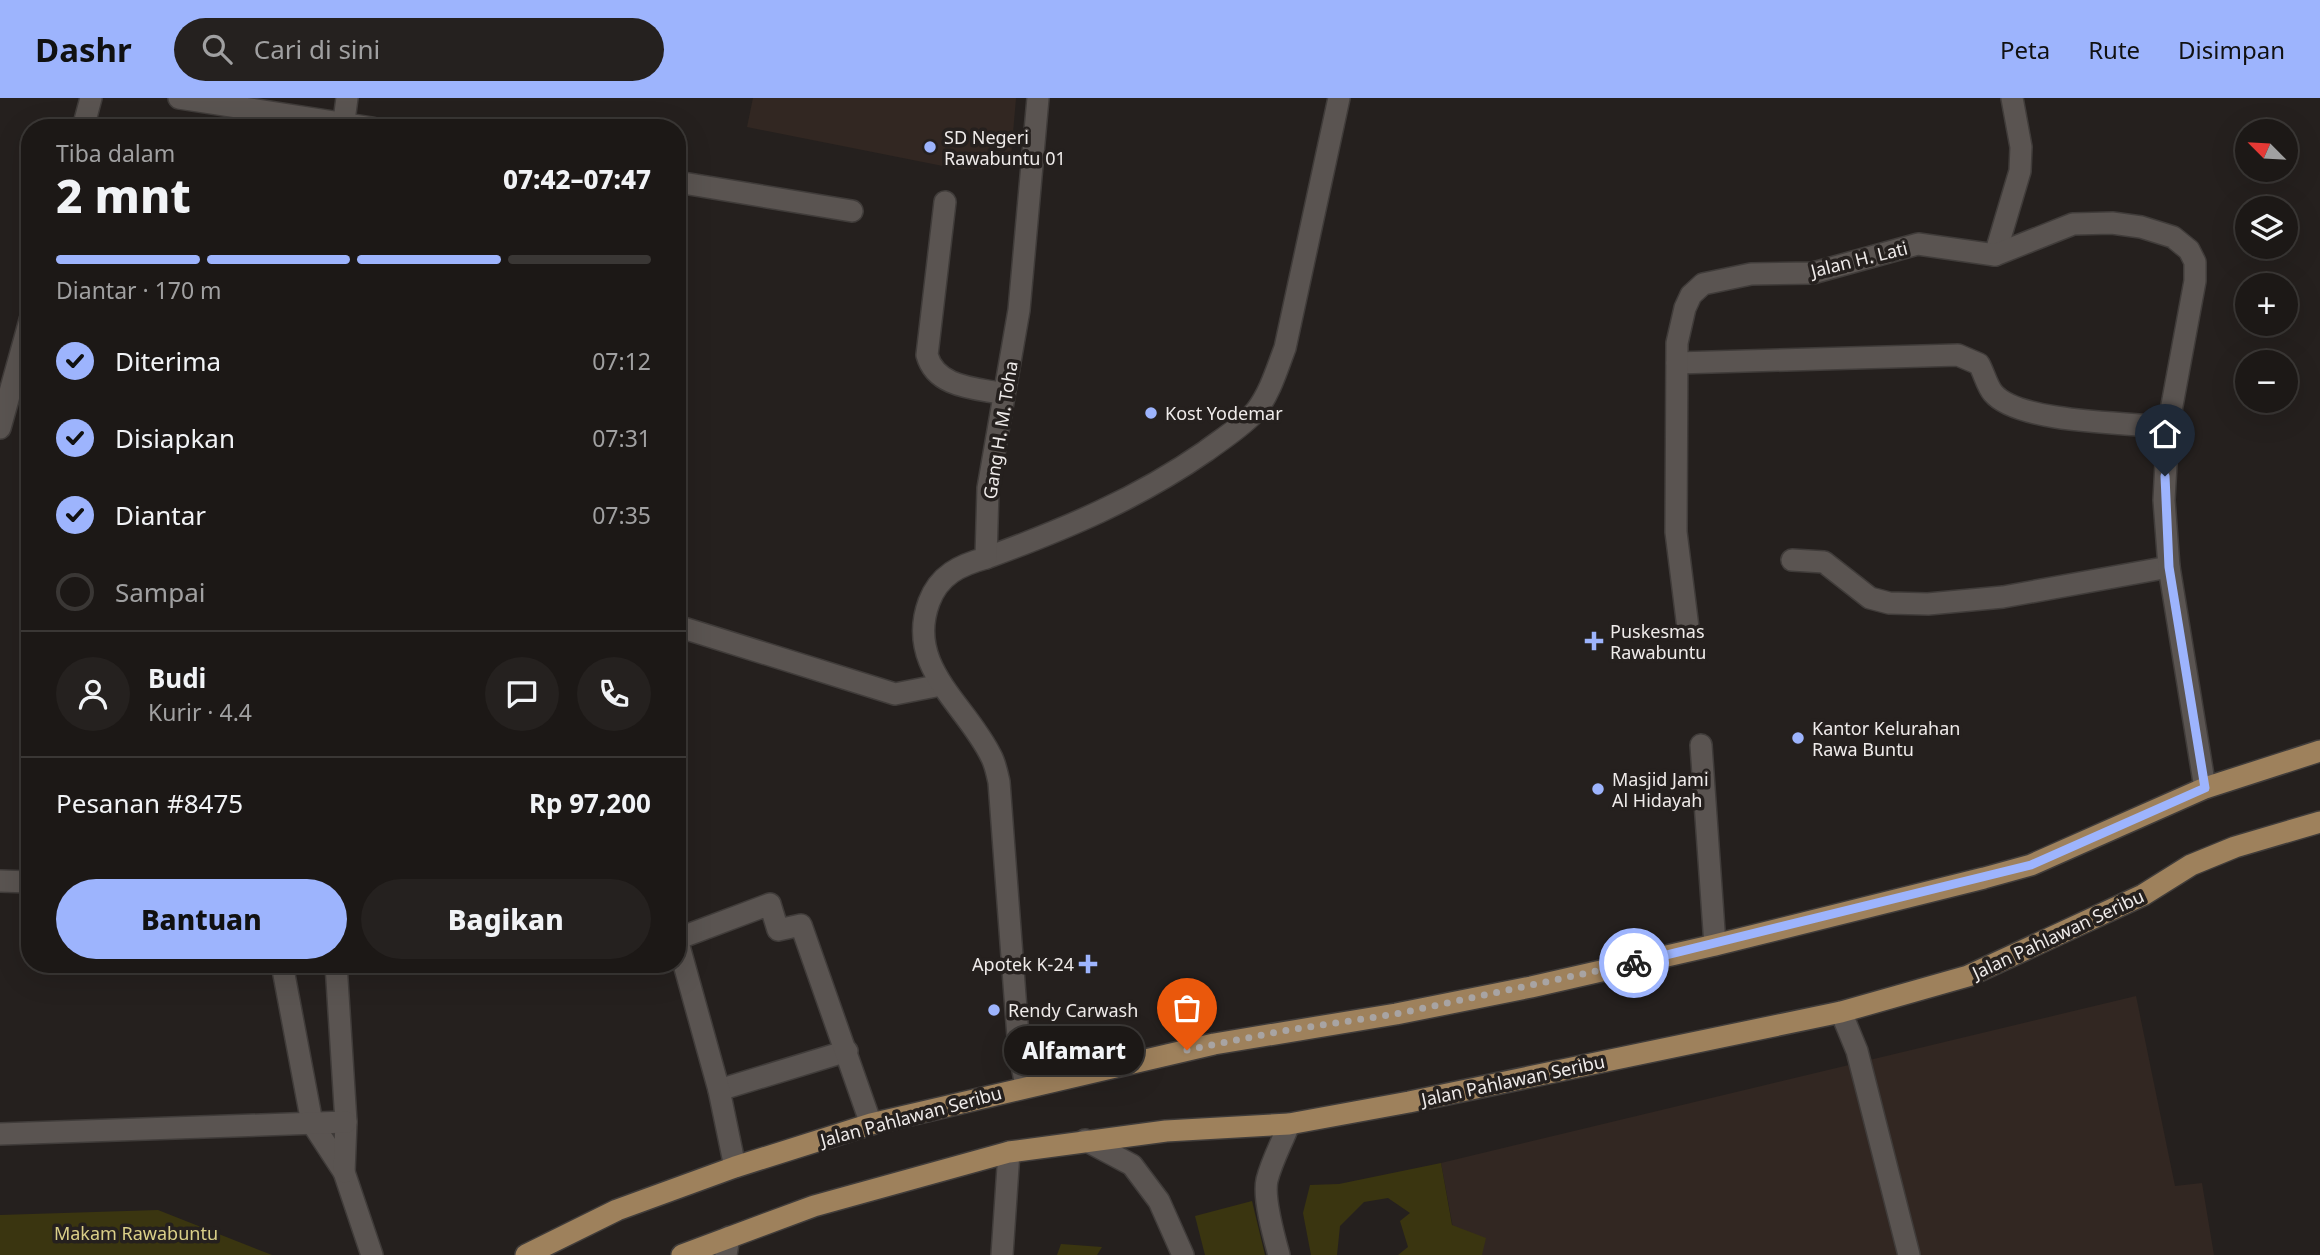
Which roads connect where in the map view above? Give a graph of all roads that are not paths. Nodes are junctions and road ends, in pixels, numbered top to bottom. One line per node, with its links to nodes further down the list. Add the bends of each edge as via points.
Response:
1 (91, 98): 7 (street)
2 (179, 98): 8 (street)
3 (347, 98): 9 (street)
4 (1038, 98): 16 (street, Gang H. M. Toha, via 1019,310)
5 (1339, 98): 19 (street, via 1285,348 1256,411 1222,440 1138,495 1076,525)
6 (2012, 98): 13 (street, via 2021,147 2020,171)
7 (85, 119)
8 (307, 119)
9 (344, 119)
10 (686, 183): 12 (street)
11 (944, 202): 16 (street, via 929,364 943,380)
12 (852, 211)
13 (1995, 255): 15 (street, Jalan H. Lati, via 1918,244 1814,273 1751,275 1703,284 1685,308); 17 (street, Jalan H. Lati, via 2073,224 2141,227 2173,237 2189,250 2195,262 2195,281)
14 (21, 352): 18 (street)
15 (1677, 363): 17 (street, via 1958,355 1979,364 1991,391 2001,400 2031,414); 22 (street, Jalan H. Lati, via 1676,532)
16 (1004, 394): 19 (street, Gang H. M. Toha, via 988,488)
17 (2168, 427): 21 (street, Jalan H. Lati, via 2164,500)
18 (0, 428)
19 (986, 558): 24 (street, via 961,565 943,578 930,598 922,639)
20 (1792, 560): 21 (street, via 1824,562 1870,598 1928,604 2003,597)
21 (2169, 567): 27 (street, Jalan H. Lati)
22 (1688, 628)
23 (686, 629): 24 (street, via 895,694)
24 (941, 685): 38 (street, via 992,757 999,782 1019,1050)
25 (1700, 745): 32 (street)
26 (2320, 751): 27 (main road, Jalan Pahlawan Seribu)
27 (2205, 788): 32 (main road, Jalan Pahlawan Seribu, via 2031,865)
28 (2320, 822): 36 (main road, Jalan Pahlawan Seribu, via 2192,865 2143,895 1968,976)
29 (0, 880): 30 (street)
30 (21, 881)
31 (686, 936): 37 (street, via 770,904 778,930 801,925)
32 (1716, 945): 38 (main road, Jalan Pahlawan Seribu, via 1396,1014 1228,1042)
33 (686, 971): 39 (street)
34 (284, 973): 41 (street)
35 (337, 973): 40 (street)
36 (1841, 1012): 43 (main road, Jalan Pahlawan Seribu); 56 (street, via 1857,1051)
37 (847, 1051): 39 (street); 42 (street)
38 (1026, 1086): 42 (main road, Jalan Pahlawan Seribu)
39 (719, 1090): 47 (street)
40 (346, 1122): 41 (street); 48 (street)
41 (312, 1123): 44 (street); 48 (street)
42 (871, 1124): 47 (main road, Jalan Pahlawan Seribu)
43 (1289, 1124): 45 (main road, Jalan Pahlawan Seribu); 55 (street, via 1267,1180)
44 (0, 1134)
45 (1085, 1140): 46 (main road, Jalan Pahlawan Seribu); 54 (street, via 1132,1166 1162,1206)
46 (1009, 1152): 49 (main road, Jalan Pahlawan Seribu, via 814,1206); 53 (street)
47 (735, 1167): 51 (main road, Jalan Pahlawan Seribu, via 617,1210)
48 (344, 1172): 50 (street)
49 (728, 1246): 52 (main road, Jalan Pahlawan Seribu)
50 (372, 1255)
51 (526, 1255)
52 (682, 1255)
53 (1002, 1255)
54 (1183, 1255)
55 (1279, 1255)
56 (1909, 1255)

